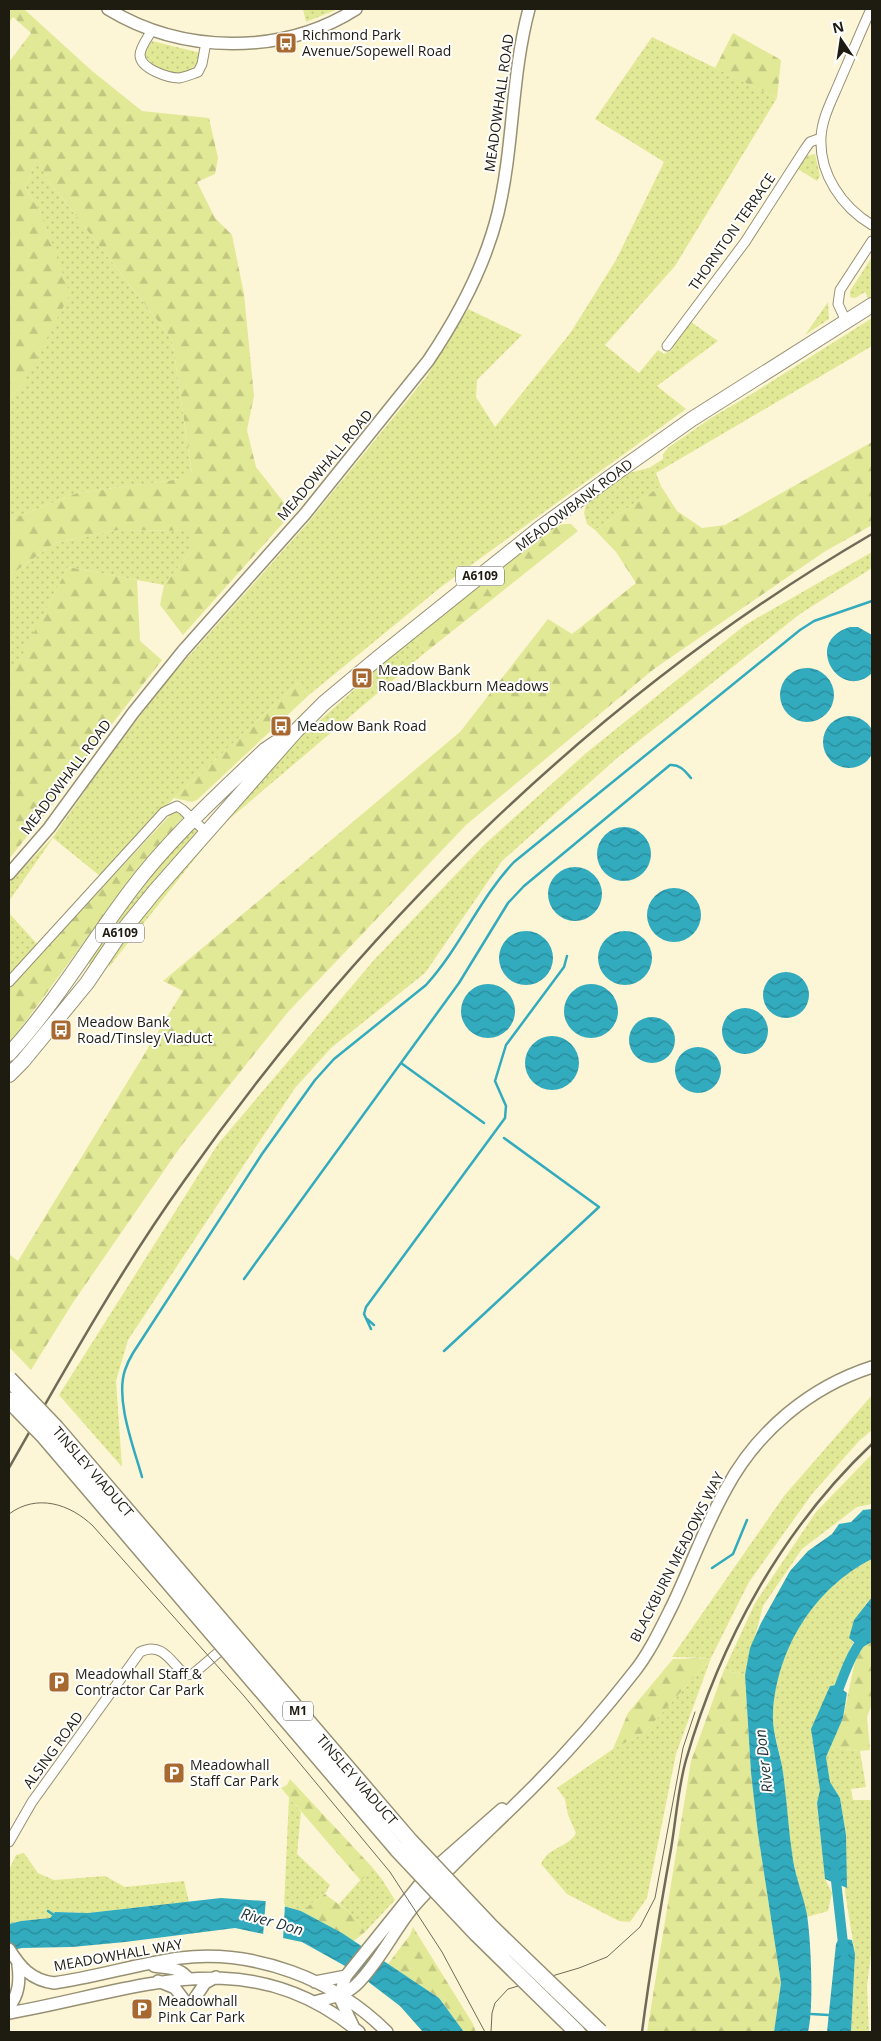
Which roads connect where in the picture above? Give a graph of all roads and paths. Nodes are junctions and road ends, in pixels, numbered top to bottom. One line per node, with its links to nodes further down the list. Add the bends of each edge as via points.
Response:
1 (108, 9): 5 (street)
2 (356, 9): 6 (street, via 284,39 236,44)
3 (529, 9): 16 (street, MEADOWHALL ROAD, via 519,56 498,212 483,261 443,338 305,514 183,650 49,828)
4 (871, 9): 7 (street, via 827,113)
5 (152, 30): 6 (street); 6 (street, via 141,59 172,78 198,72)
6 (206, 42)
7 (821, 138): 8 (street, via 826,168 839,198 858,217); 12 (street, THORNTON TERRACE, via 810,142 745,242)
8 (872, 225)
9 (872, 241): 11 (street, via 840,290 838,304)
10 (872, 305): 11 (main road, MEADOWBANK ROAD / A6109)
11 (846, 321): 13 (main road, MEADOWBANK ROAD / A6109, via 692,419 540,528 378,658)
12 (667, 346)
13 (296, 731): 14 (main road, A6109, via 265,750); 15 (main road, A6109)
14 (193, 819): 15 (street); 17 (main road, A6109, via 131,889); 18 (street, via 177,806 164,812)
15 (207, 833): 19 (main road, A6109, via 132,920)
16 (9, 874)
17 (72, 972): 19 (main road); 20 (main road, A6109)
18 (9, 982)
19 (87, 983): 21 (main road, A6109)
20 (9, 1054)
21 (9, 1075)
22 (872, 1367): 26 (street, BLACKBURN MEADOWS WAY, via 807,1398 778,1421 749,1453 726,1489 665,1620 637,1668 596,1720)
23 (9, 1379): 48 (highway, TINSLEY VIADUCT / M1, bridge, via 56,1428 410,1841 491,1927)
24 (9, 1400): 47 (highway, TINSLEY VIADUCT / M1, bridge, via 397,1848 477,1934)
25 (235, 1638): 27 (street, ALSING ROAD, via 193,1674 185,1675 164,1652 154,1648 140,1652 32,1802)
26 (532, 1788): 33 (street, BLACKBURN MEADOWS WAY, via 499,1810 428,1874); 37 (street, BLACKBURN MEADOWS WAY, via 414,1907)
27 (9, 1842)
28 (9, 1949): 31 (street, MEADOWHALL WAY)
29 (208, 1957): 30 (street, MEADOWHALL WAY); 32 (street, MEADOWHALL WAY, via 244,1959); 35 (street, via 198,1961)
30 (147, 1964): 31 (street, MEADOWHALL WAY, via 54,1983 34,1978); 35 (street, via 174,1968)
31 (18, 1965): 42 (street, MEADOWHALL WAY, via 18,1992)
32 (274, 1966): 38 (street, MEADOWHALL WAY); 39 (street)
33 (348, 1974): 38 (street); 40 (street, BLACKBURN MEADOWS WAY)
34 (217, 1976): 35 (street); 36 (street, via 190,1999); 39 (street)
35 (187, 1977): 36 (street)
36 (158, 1981): 44 (street)
37 (360, 1981): 40 (street, BLACKBURN MEADOWS WAY); 43 (street)
38 (315, 1982): 40 (street, MEADOWHALL WAY)
39 (261, 1983): 41 (street)
40 (339, 1996): 41 (street); 43 (street, MEADOWHALL WAY); 45 (street)
41 (315, 2002): 45 (street)
42 (9, 2007)
43 (359, 2008): 46 (street, MEADOWHALL WAY)
44 (9, 2013)
45 (357, 2030)
46 (387, 2032)
47 (577, 2032)
48 (600, 2032)

